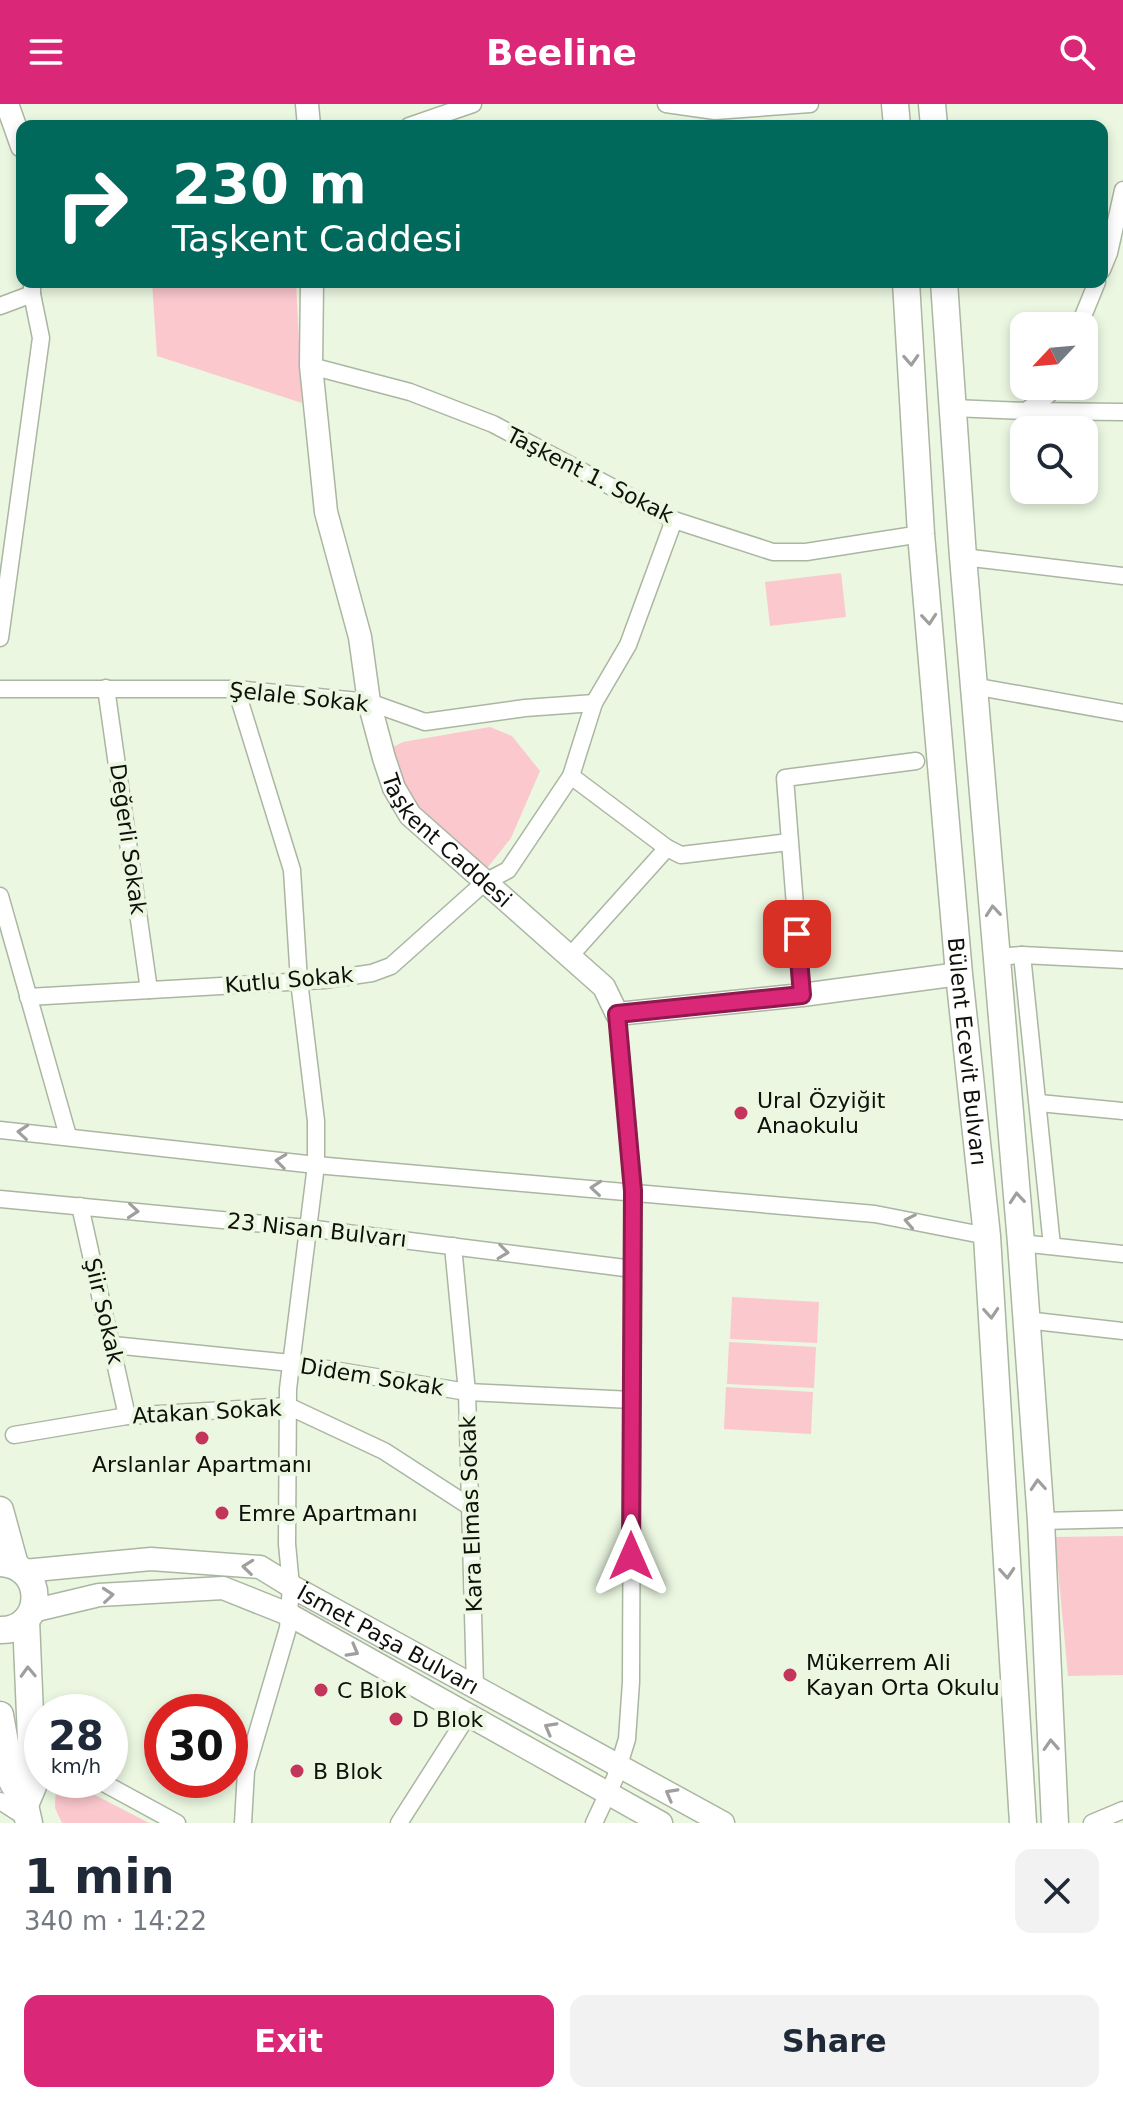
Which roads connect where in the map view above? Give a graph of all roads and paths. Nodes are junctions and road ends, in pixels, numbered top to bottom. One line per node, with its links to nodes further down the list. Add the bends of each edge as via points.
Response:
1 (7, 104): 6 (street)
2 (473, 104): 5 (street)
3 (666, 104): 4 (street, via 715,111)
4 (810, 104)
5 (426, 120)
6 (16, 129)
7 (1123, 190): 8 (street)
8 (1108, 255)
9 (32, 288): 14 (street); 24 (street, via 41,338)
10 (312, 288): 16 (street, Taşkent Caddesi)
11 (906, 288): 22 (main road, Bülent Ecevit Bulvarı, one-way to 22)
12 (944, 288): 18 (main road, Bülent Ecevit Bulvarı)
13 (1095, 288): 15 (street)
14 (0, 306)
15 (1085, 312)
16 (311, 366): 21 (street, Taşkent 1. Sokak, via 410,392 493,424); 31 (street, Taşkent Caddesi, via 326,512 360,637)
17 (1041, 400): 19 (street)
18 (953, 408): 19 (street); 23 (main road, Bülent Ecevit Bulvarı)
19 (1026, 411): 20 (street)
20 (1123, 412)
21 (674, 520): 22 (street, Taşkent 1. Sokak, via 773,552); 32 (street, Kutlu Sokak, via 628,645)
22 (921, 534): 43 (main road, Bülent Ecevit Bulvarı, one-way to 43)
23 (963, 557): 25 (street); 27 (main road, Bülent Ecevit Bulvarı)
24 (5, 559): 26 (street)
25 (1123, 576)
26 (0, 638)
27 (973, 686): 33 (street); 41 (main road, Bülent Ecevit Bulvarı, one-way to 27)
28 (106, 688): 29 (street, Şelale Sokak); 30 (street, Şelale Sokak); 45 (street, Değerli Sokak)
29 (0, 689)
30 (236, 689): 31 (street, Şelale Sokak); 44 (street, via 292,870)
31 (369, 702): 32 (street, Şelale Sokak, via 425,722); 38 (street, Taşkent Caddesi, via 394,788 410,815)
32 (594, 703): 35 (street, Kutlu Sokak)
33 (1123, 713)
34 (916, 761): 36 (street, via 785,778)
35 (571, 776): 37 (street); 38 (street, Kutlu Sokak, via 508,870)
36 (789, 842): 37 (street, via 681,855); 46 (street)
37 (667, 848): 40 (street)
38 (485, 882): 40 (street, Taşkent Caddesi); 44 (street, Kutlu Sokak, via 391,966)
39 (0, 898): 47 (street)
40 (570, 956): 48 (street, Taşkent Caddesi, via 604,987)
41 (1010, 956): 42 (street); 49 (street); 59 (main road, Bülent Ecevit Bulvarı, one-way to 41)
42 (1123, 960)
43 (959, 974): 46 (street); 58 (main road, Bülent Ecevit Bulvarı)
44 (299, 981): 45 (street, Kutlu Sokak); 53 (street, via 316,1121)
45 (149, 990): 47 (street, Kutlu Sokak)
46 (802, 995): 48 (street)
47 (28, 997): 52 (street)
48 (617, 1014): 54 (street)
49 (1039, 1103): 50 (street); 61 (street)
50 (1123, 1111)
51 (0, 1130): 52 (street, one-way to 51)
52 (68, 1136): 53 (street, one-way to 52)
53 (316, 1165): 54 (street, one-way to 53); 57 (street)
54 (633, 1191): 58 (street, one-way to 54, via 875,1214); 63 (street)
55 (0, 1199): 56 (street, 23 Nisan Bulvarı)
56 (80, 1206): 57 (street, 23 Nisan Bulvarı, one-way to 57); 66 (street, Şiir Sokak)
57 (307, 1228): 60 (street, 23 Nisan Bulvarı); 67 (street)
58 (987, 1236): 97 (main road, Bülent Ecevit Bulvarı, one-way to 97)
59 (1021, 1243): 61 (street); 64 (main road, Bülent Ecevit Bulvarı)
60 (453, 1246): 63 (street, 23 Nisan Bulvarı, one-way to 63); 68 (street, Kara Elmas Sokak)
61 (1052, 1246): 62 (street)
62 (1123, 1254)
63 (633, 1269): 69 (street)
64 (1026, 1320): 65 (street); 76 (main road, Bülent Ecevit Bulvarı, one-way to 64)
65 (1123, 1331)
66 (113, 1345): 67 (street, Didem Sokak); 71 (street, Şiir Sokak)
67 (291, 1363): 68 (street, Didem Sokak); 70 (street)
68 (467, 1392): 69 (street, Didem Sokak); 73 (street, Kara Elmas Sokak)
69 (632, 1400): 86 (street, via 631,1682 627,1739)
70 (288, 1406): 71 (street, Atakan Sokak); 73 (street, Atakan Sokak, via 384,1451); 78 (street)
71 (127, 1416): 72 (street, Atakan Sokak)
72 (14, 1435)
73 (472, 1508): 82 (street, Kara Elmas Sokak)
74 (0, 1510): 77 (main road)
75 (1123, 1519): 76 (street)
76 (1041, 1521): 98 (main road, Bülent Ecevit Bulvarı, one-way to 76)
77 (13, 1566): 78 (street, İsmet Paşa Bulvarı, one-way to 77, via 260,1567 151,1559); 80 (main road, via 35,1590)
78 (291, 1586): 79 (street); 82 (street, İsmet Paşa Bulvarı)
79 (288, 1614): 80 (street, İsmet Paşa Bulvarı, one-way to 79, via 99,1595 223,1588); 85 (street, İsmet Paşa Bulvarı, one-way to 85); 92 (street, via 246,1771)
80 (29, 1616): 81 (main road, via 17,1627); 83 (main road, one-way to 80)
81 (0, 1630)
82 (475, 1687): 86 (street, İsmet Paşa Bulvarı, one-way to 82)
83 (33, 1694)
84 (0, 1715): 90 (main road)
85 (468, 1715): 87 (street, İsmet Paşa Bulvarı); 93 (street)
86 (619, 1766): 87 (street); 96 (street, İsmet Paşa Bulvarı, one-way to 86)
87 (608, 1793): 94 (street); 95 (street, İsmet Paşa Bulvarı)
88 (128, 1796): 91 (street)
89 (1123, 1810): 99 (street)
90 (24, 1814)
91 (177, 1823)
92 (243, 1823)
93 (399, 1823)
94 (594, 1823)
95 (661, 1823)
96 (723, 1823)
97 (1023, 1823)
98 (1055, 1823)
99 (1092, 1823)

